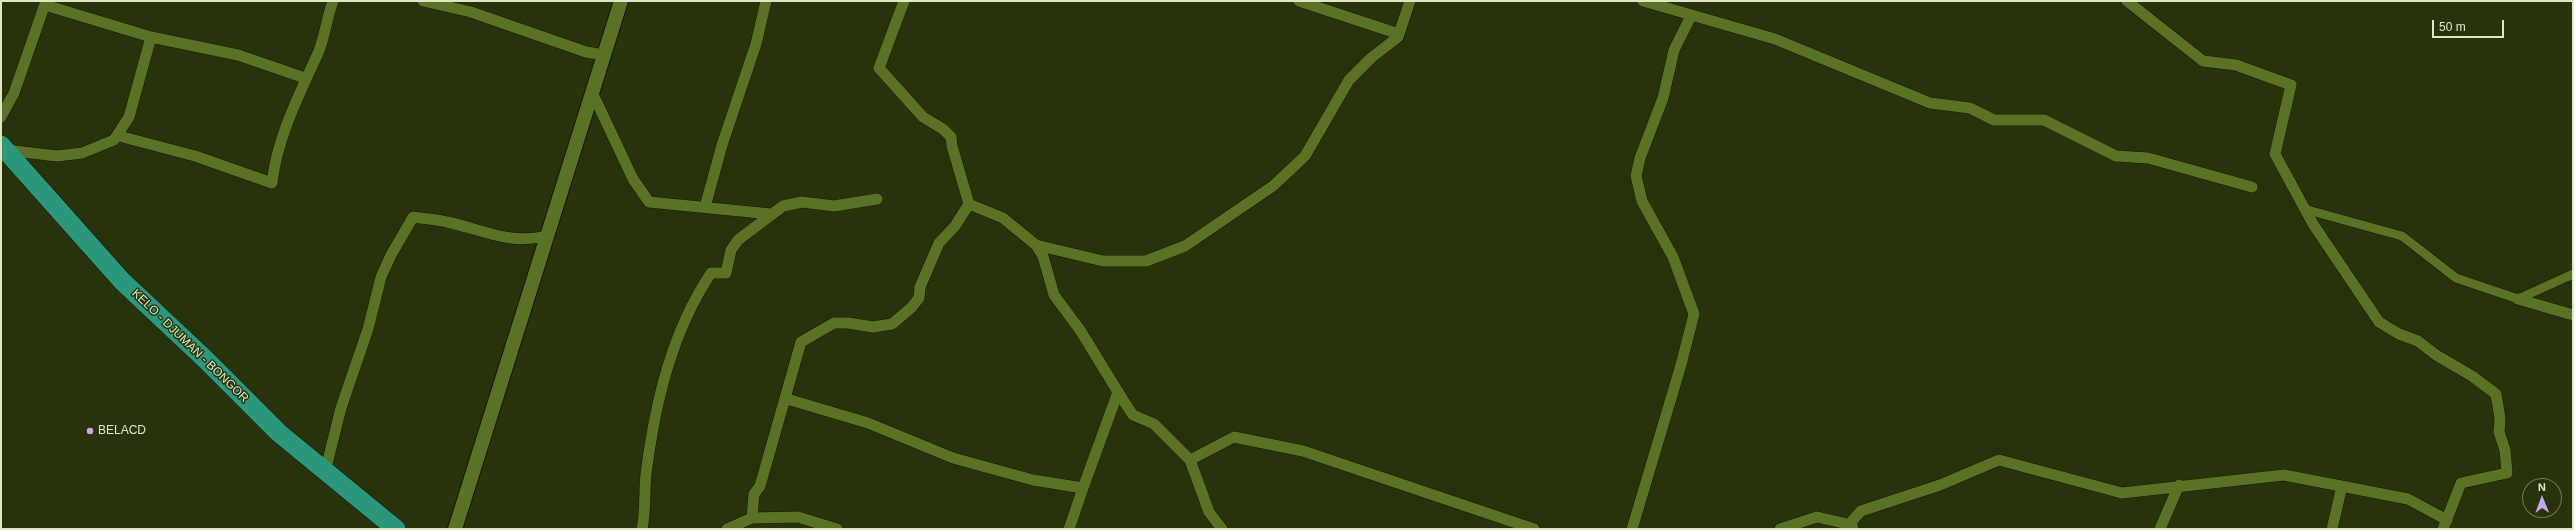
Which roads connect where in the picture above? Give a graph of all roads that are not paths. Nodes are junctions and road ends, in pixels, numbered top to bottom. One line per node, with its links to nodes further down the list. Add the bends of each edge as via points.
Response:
1 (333, 1): 15 (street, via 319,49)
2 (423, 1): 14 (street, via 471,12)
3 (621, 1): 14 (street)
4 (766, 1): 23 (street, via 756,44 722,145)
5 (904, 1): 22 (street, via 879,68 923,117 951,137)
6 (1299, 1): 12 (street)
7 (1410, 1): 12 (street)
8 (1643, 1): 11 (street)
9 (2127, 1): 24 (street, via 2203,61 2236,65 2291,85 2275,154)
10 (45, 3): 13 (street); 17 (street, via 14,93)
11 (1691, 16): 20 (street, via 1775,39 1930,103 1970,108 1994,120 2044,120 2116,156 2148,158); 49 (street, via 1674,50 1663,98 1640,158 1636,176 1642,201 1673,257 1694,314)
12 (1399, 34): 27 (street, via 1349,80 1305,156 1273,186 1185,246 1146,261 1103,261)
13 (151, 36): 15 (street, via 238,55); 18 (street, via 129,117)
14 (604, 56): 16 (street)
15 (305, 78): 18 (street, via 277,154 272,183 195,156)
16 (592, 92): 23 (street, via 645,199 649,202); 26 (street)
17 (1, 117)
18 (119, 136): 19 (street, via 108,144 82,153 57,156)
19 (3, 147): 34 (highway, KELO - DJUMAN - BONGOR, via 122,281 279,433)
20 (2252, 187)
21 (877, 199): 25 (street, via 834,206 793,203)
22 (969, 204): 27 (street, via 1003,218); 32 (street, via 940,243 920,288 919,298 911,308 887,326 873,328 848,322 834,323 806,338 801,342 797,353)
23 (705, 207): 25 (street)
24 (2304, 209): 29 (street, via 2402,236 2456,278); 39 (street, via 2378,322 2398,334 2418,340 2436,355 2472,376 2496,394 2500,418 2498,432 2507,472 2461,484)
25 (771, 214): 43 (street, via 738,240 731,250 726,273 711,273 674,348 658,403 646,476)
26 (547, 236): 34 (street, via 514,240 498,238 447,222 413,217 381,277 368,329 341,408); 42 (street)
27 (1036, 245): 31 (street, via 1054,295 1080,330)
28 (2573, 274): 29 (street)
29 (2518, 299): 30 (street)
30 (2573, 315)
31 (1118, 392): 33 (street, via 1133,415 1154,424); 37 (street)
32 (786, 399): 37 (street, via 868,423 953,458 1033,480); 38 (street, via 760,486 754,494)
33 (1190, 460): 47 (street, via 1209,512); 48 (street, via 1234,437 1303,451)
34 (325, 472): 41 (highway, KELO - DJUMAN - BONGOR)
35 (2179, 485): 36 (street, via 2284,475); 40 (street, via 2122,493 1999,460 1940,485 1861,511); 51 (street)
36 (2342, 486): 39 (street, via 2408,499); 52 (street)
37 (1083, 488): 46 (street)
38 (752, 518): 44 (street); 45 (street, via 798,517)
39 (2445, 524)
40 (1853, 525): 50 (street, via 1817,517)
41 (396, 529)
42 (455, 529)
43 (642, 529)
44 (727, 529)
45 (837, 529)
46 (1069, 529)
47 (1222, 529)
48 (1534, 529)
49 (1632, 529)
50 (1780, 529)
51 (2160, 529)
52 (2332, 529)

